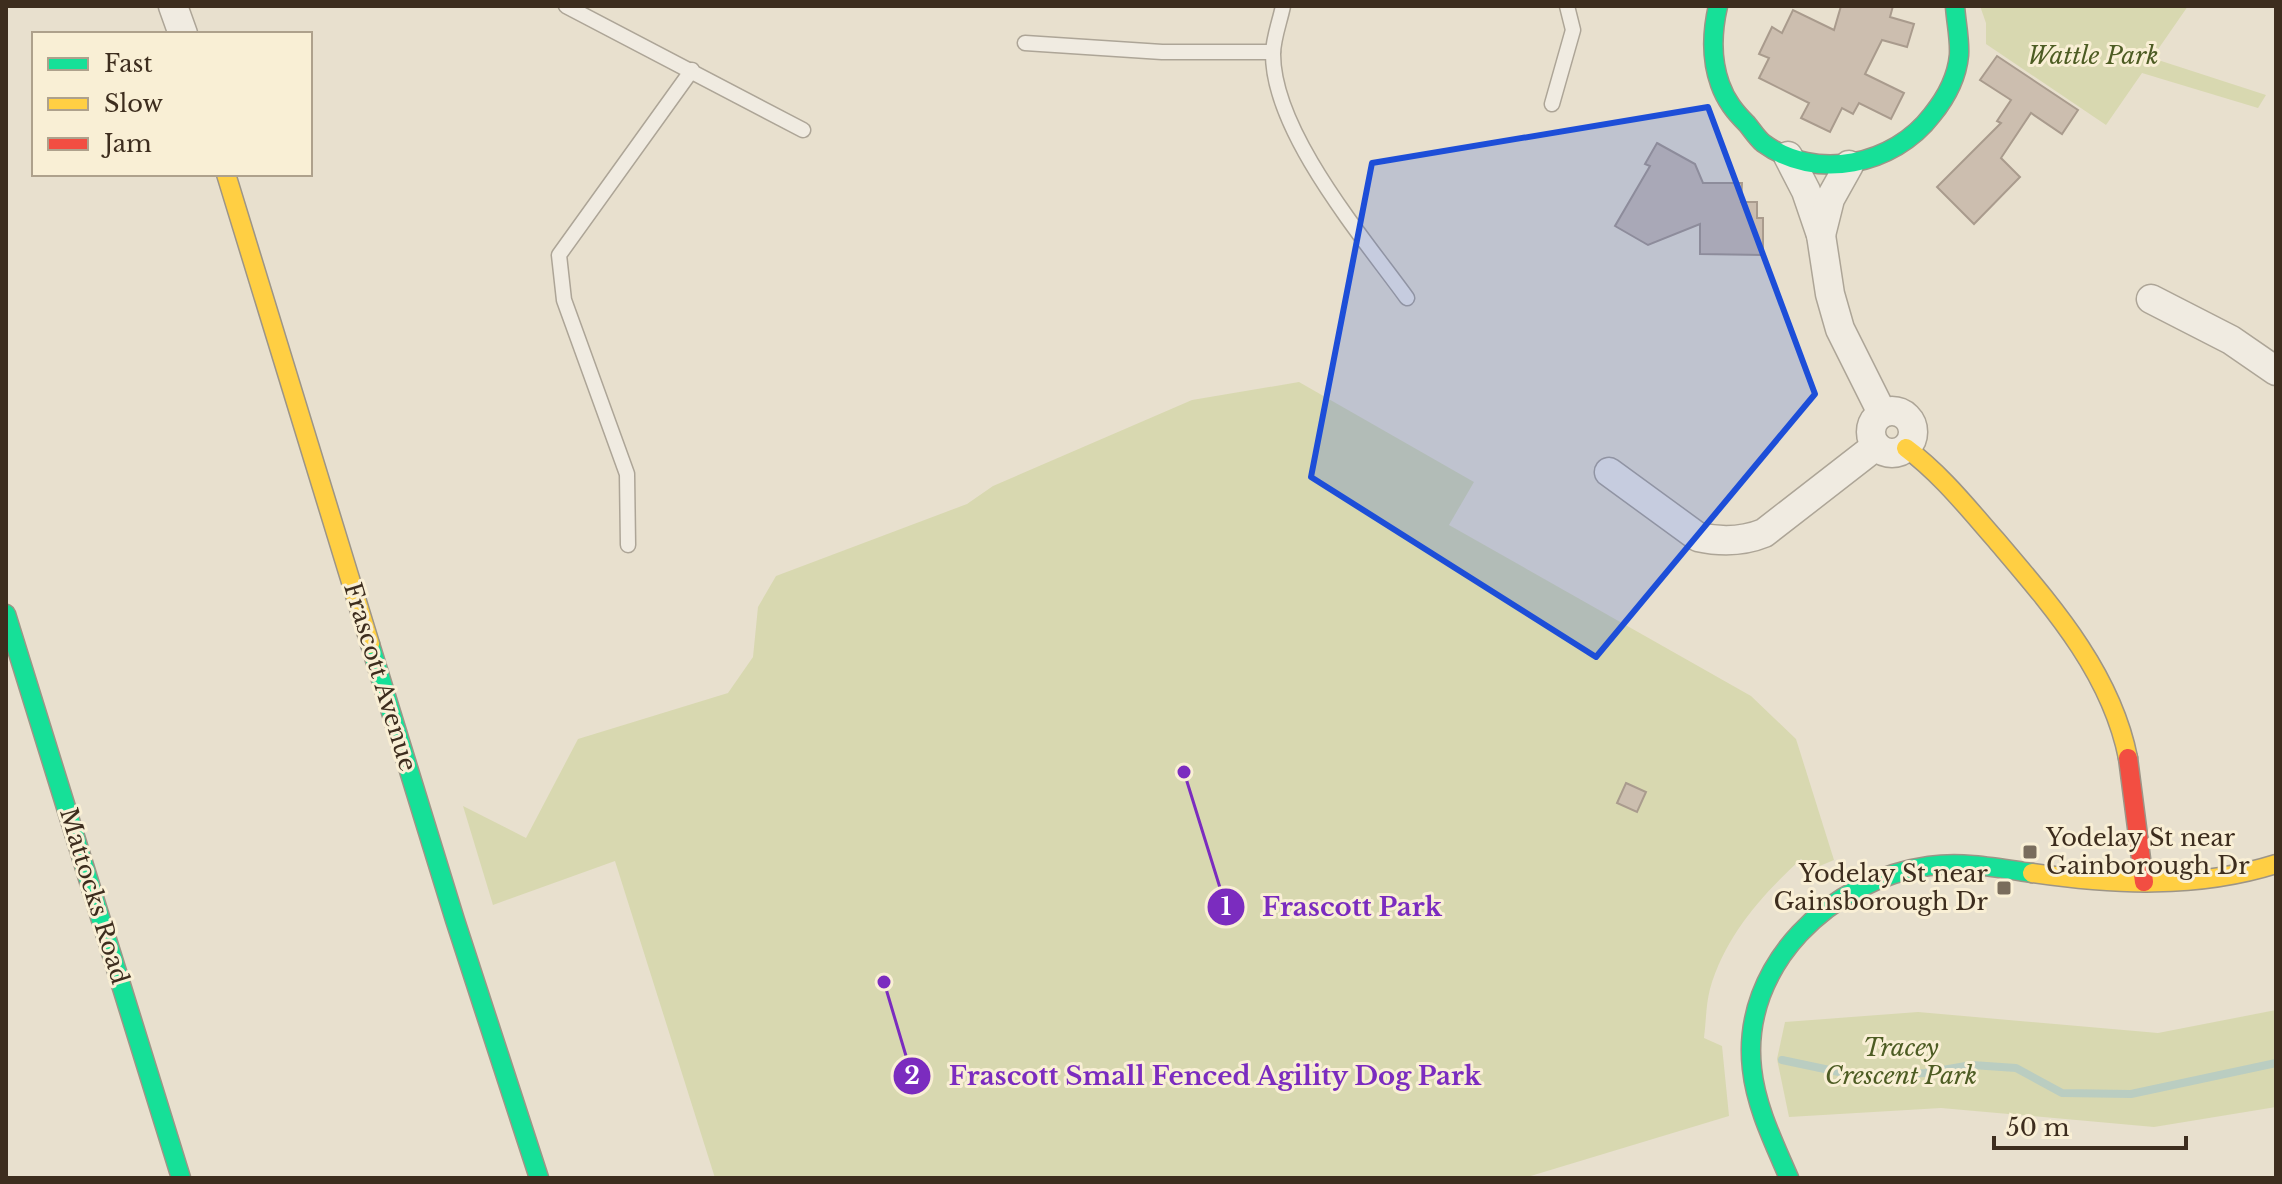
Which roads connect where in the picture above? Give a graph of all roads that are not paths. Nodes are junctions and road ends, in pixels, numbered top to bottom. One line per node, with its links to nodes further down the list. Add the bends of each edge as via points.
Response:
1 (566, 6): 6 (lane)
2 (1283, 6): 8 (lane)
3 (1567, 6): 10 (lane, via 1573,30)
4 (1718, 6): 12 (street, via 1713,53 1727,101 1759,140)
5 (1955, 6): 13 (street, via 1960,53 1939,111 1906,144)
6 (585, 10): 9 (lane)
7 (1025, 43): 8 (lane, via 1162,52)
8 (1273, 52): 16 (lane, via 1277,91 1317,174)
9 (692, 70): 11 (lane); 23 (lane, via 559,255 564,300 627,474)
10 (1552, 104)
11 (803, 130)
12 (1788, 156): 13 (street, via 1818,165); 15 (street)
13 (1849, 165): 15 (street, via 1830,199)
14 (227, 176): 28 (street, Frascott Avenue)
15 (1821, 235): 19 (street, via 1840,329)
16 (1407, 298)
17 (2151, 299): 18 (street, via 2231,340)
18 (2276, 371)
19 (1882, 413): 20 (street, via 1871,428); 21 (street, via 1902,413 1912,423 1913,437)
20 (1876, 446): 21 (street, via 1895,454); 22 (street, via 1764,533 1749,539 1698,537)
21 (1906, 448): 26 (street, via 1938,473 2068,627 2095,669 2126,748)
22 (1609, 472)
23 (628, 545)
24 (6, 614): 27 (street, Mattocks Road)
25 (2276, 864): 26 (street, via 2211,880)
26 (2144, 882): 29 (street, via 1957,864 1892,872 1832,902 1790,941 1778,961 1762,992 1751,1041 1754,1093)
27 (181, 1178)
28 (539, 1178)
29 (1789, 1178)

